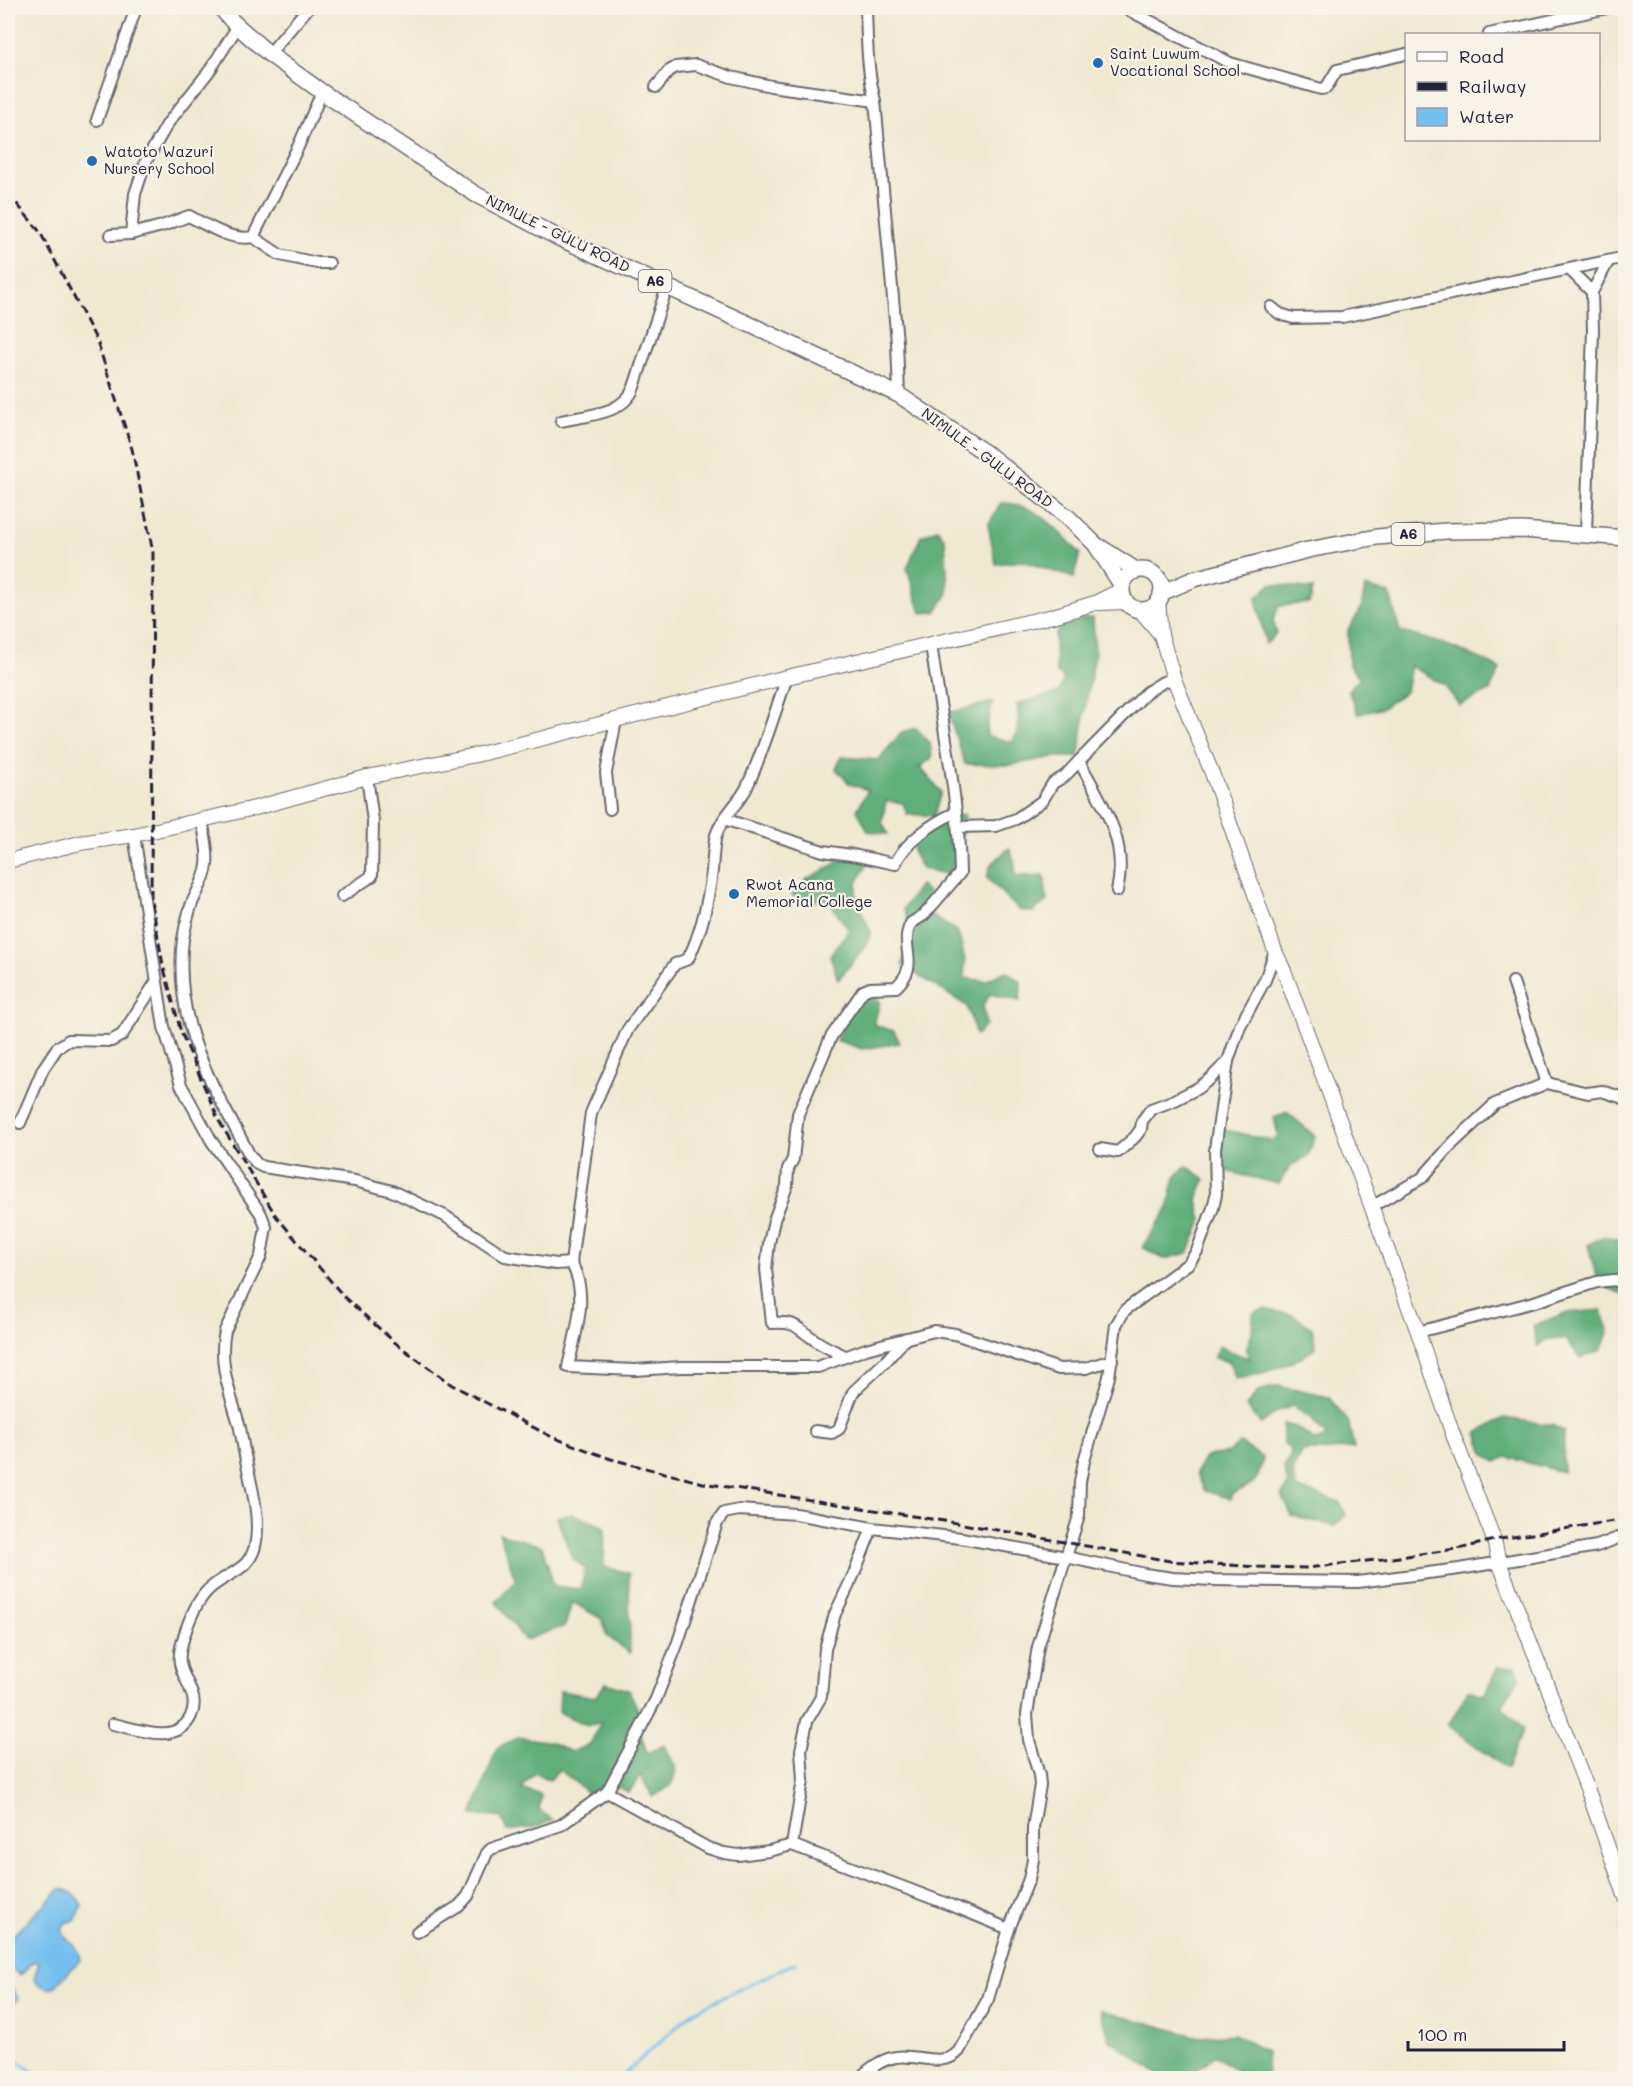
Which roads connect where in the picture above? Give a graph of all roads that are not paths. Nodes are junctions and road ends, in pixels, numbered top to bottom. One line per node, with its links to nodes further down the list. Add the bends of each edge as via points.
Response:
1 (136, 8): 14 (street)
2 (220, 8): 7 (main road, NIMULE - GULU ROAD / A6)
3 (308, 8): 9 (street)
4 (866, 8): 13 (street)
5 (1125, 8): 10 (street, via 1230,63 1321,89 1326,88 1337,70)
6 (1607, 8): 8 (street)
7 (238, 26): 9 (main road, NIMULE - GULU ROAD / A6); 15 (street, via 210,70 168,123 146,161 135,194)
8 (1494, 33)
9 (269, 54): 12 (main road, NIMULE - GULU ROAD / A6)
10 (1405, 54)
11 (657, 87): 13 (street, via 676,67 696,65 771,86)
12 (322, 92): 17 (street); 22 (main road, NIMULE - GULU ROAD / A6, via 475,194)
13 (874, 101): 25 (street)
14 (97, 120)
15 (131, 234): 16 (street); 17 (street, via 189,216 241,239)
16 (111, 235)
17 (253, 237): 20 (street, via 280,255)
18 (1626, 258): 19 (street)
19 (1608, 262): 21 (street); 23 (street)
20 (329, 263)
21 (1570, 270): 23 (street); 24 (street, via 1342,317 1293,318)
22 (667, 287): 25 (main road, NIMULE - GULU ROAD / A6); 26 (street, via 628,399 610,410)
23 (1592, 292): 27 (street)
24 (1271, 307)
25 (899, 395): 29 (main road, NIMULE - GULU ROAD / A6, via 990,456 1070,519)
26 (561, 420)
27 (1586, 534): 28 (main road, A6); 32 (main road, A6, via 1522,530 1377,537)
28 (1626, 538)
29 (1095, 544): 30 (main road, NIMULE - GULU ROAD / A6); 33 (main road, NIMULE - GULU ROAD / A6)
30 (1136, 570): 31 (main road, A6); 33 (main road, via 1125,578)
31 (1157, 577): 32 (main road, A6); 34 (main road)
32 (1194, 579): 34 (main road, A6)
33 (1123, 593): 35 (main road, A6, via 1132,608); 37 (street, via 1053,616)
34 (1160, 597): 35 (main road, A6, via 1152,607); 36 (street)
35 (1140, 610): 36 (street)
36 (1161, 635): 39 (street)
37 (931, 644): 38 (street); 44 (street)
38 (786, 677): 40 (street); 46 (street, via 764,750 744,792)
39 (1174, 679): 41 (street, via 1147,692); 52 (street)
40 (616, 720): 42 (street); 43 (street, via 606,773)
41 (1079, 761): 47 (street, via 1053,783 1042,801 1016,819 996,826); 50 (street, via 1112,820 1120,858)
42 (367, 777): 45 (street); 51 (street, via 373,821 372,876)
43 (610, 809)
44 (956, 813): 46 (street, via 909,845 895,864 824,851); 47 (street)
45 (202, 819): 48 (street); 61 (street, via 207,866 183,938 183,997 206,1073 257,1164 392,1191 445,1216 506,1256)
46 (724, 819): 61 (street, via 713,847 699,938 688,959 675,964 628,1029 591,1113)
47 (958, 827): 65 (street, via 960,873 909,928 910,965 906,976 896,987 863,991 831,1037 798,1114 787,1186 769,1243 766,1269 772,1323 802,1328 814,1340)
48 (134, 835): 49 (street, via 80,843); 53 (street)
49 (8, 861)
50 (1117, 891)
51 (342, 896)
52 (1275, 951): 55 (street); 60 (street)
53 (156, 982): 58 (street, via 123,1035 111,1041 69,1040 57,1048 43,1069); 72 (street, via 181,1085 266,1227 261,1256 223,1340 229,1396 239,1425 257,1527 253,1554 247,1564 208,1590 186,1627 179,1654 194,1704 186,1725 164,1734)
54 (1513, 982): 56 (street)
55 (1228, 1061): 59 (street, via 1198,1088 1151,1109 1135,1137 1118,1152); 66 (street, via 1215,1149 1216,1195 1197,1251 1189,1263 1121,1314 1114,1332)
56 (1547, 1083): 57 (street, via 1588,1093 1602,1091); 60 (street, via 1495,1104 1422,1178)
57 (1626, 1099)
58 (20, 1123)
59 (1100, 1149)
60 (1371, 1207): 63 (street)
61 (571, 1263): 65 (street, via 578,1276 580,1297 568,1367 818,1367)
62 (1626, 1284): 63 (street, via 1614,1280 1597,1282)
63 (1418, 1332): 71 (street)
64 (906, 1338): 65 (street); 66 (street, via 943,1331 1059,1369 1086,1368); 67 (street, via 854,1392 839,1429 832,1433)
65 (845, 1356)
66 (1112, 1360): 70 (street, via 1087,1447 1079,1516)
67 (815, 1431)
68 (872, 1528): 70 (street, via 961,1538); 73 (street, via 796,1514 739,1510 724,1513 717,1523 656,1699); 74 (street, via 841,1599 828,1639 821,1697 807,1721 801,1750 803,1780)
69 (1626, 1535): 71 (street, via 1597,1546)
70 (1066, 1557): 71 (street, via 1173,1578 1296,1582 1358,1582); 76 (street, via 1038,1647 1032,1680 1027,1725 1040,1785 1029,1879)
71 (1499, 1562): 75 (street)
72 (113, 1724)
73 (607, 1792): 74 (street, via 716,1851 738,1855); 77 (street, via 561,1825 491,1849 468,1896)
74 (792, 1845): 76 (street)
75 (1626, 1898)
76 (1009, 1929): 78 (street, via 988,1999 957,2054 942,2060 893,2057 877,2064)
77 (417, 1932)
78 (860, 2079)

